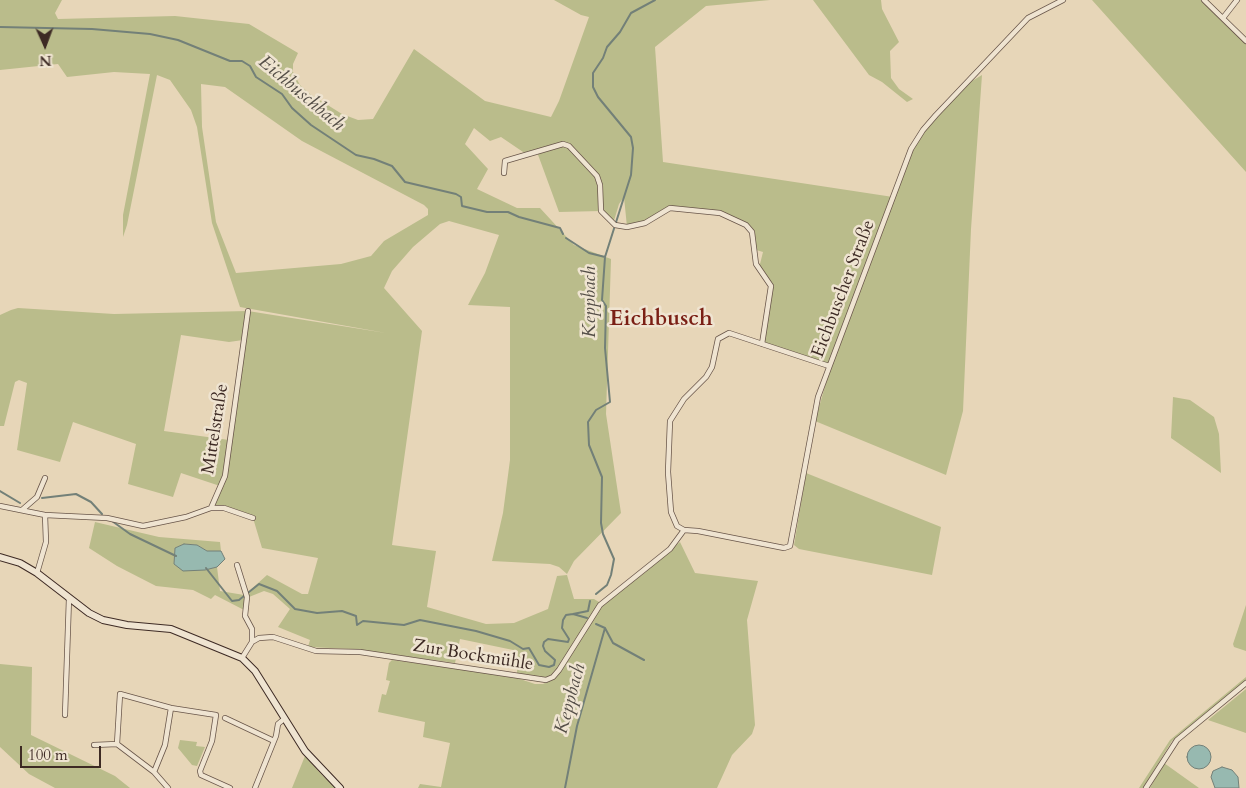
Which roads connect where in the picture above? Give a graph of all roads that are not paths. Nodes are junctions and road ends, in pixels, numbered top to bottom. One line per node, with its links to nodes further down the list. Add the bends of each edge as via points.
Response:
1 (1063, 0): 9 (street, Eichbuscher Straße, via 1028,18 923,130 911,149)
2 (1204, 0): 4 (street)
3 (1237, 0): 4 (street)
4 (1223, 18): 5 (street)
5 (1246, 42)
6 (504, 173): 8 (street, via 505,161 563,144 569,146 597,176 601,211 614,225 627,227 645,223 670,208 720,213 746,225 752,232 755,262 770,286)
7 (248, 311): 12 (street, Mittelstraße, via 225,476)
8 (762, 344): 9 (street); 16 (street, via 729,333 718,339 712,368 684,399 670,421 668,472 671,512 677,526)
9 (829, 366): 16 (street, Eichbuscher Straße, via 818,397 790,546 784,548)
10 (45, 478): 13 (street, via 36,497)
11 (0, 506): 13 (street)
12 (211, 508): 14 (street, via 152,525 107,518); 15 (street, via 224,508)
13 (22, 510): 14 (street)
14 (45, 515): 19 (street, via 46,542)
15 (253, 518)
16 (684, 530): 21 (street, Zur Bockmühle, via 664,554 600,605 559,670 546,680 360,652 316,651 273,636)
17 (0, 557): 19 (street)
18 (237, 565): 21 (street, via 246,595 245,616 252,629)
19 (37, 573): 20 (street)
20 (69, 598): 22 (street, via 103,620 171,629); 25 (street)
21 (252, 642): 22 (street)
22 (242, 658): 27 (street, via 256,671)
23 (1246, 683): 36 (street, via 1177,740)
24 (171, 708): 29 (street, via 120,694); 31 (street, via 165,745); 33 (street, via 216,715 212,742 200,771 201,775)
25 (65, 715)
26 (225, 718): 28 (street)
27 (284, 719): 28 (street, via 278,724); 35 (street, via 305,751)
28 (274, 741): 34 (street)
29 (118, 744): 30 (street); 31 (street)
30 (94, 745)
31 (154, 772): 32 (street)
32 (168, 788)
33 (230, 788)
34 (255, 788)
35 (340, 788)
36 (1146, 788)

